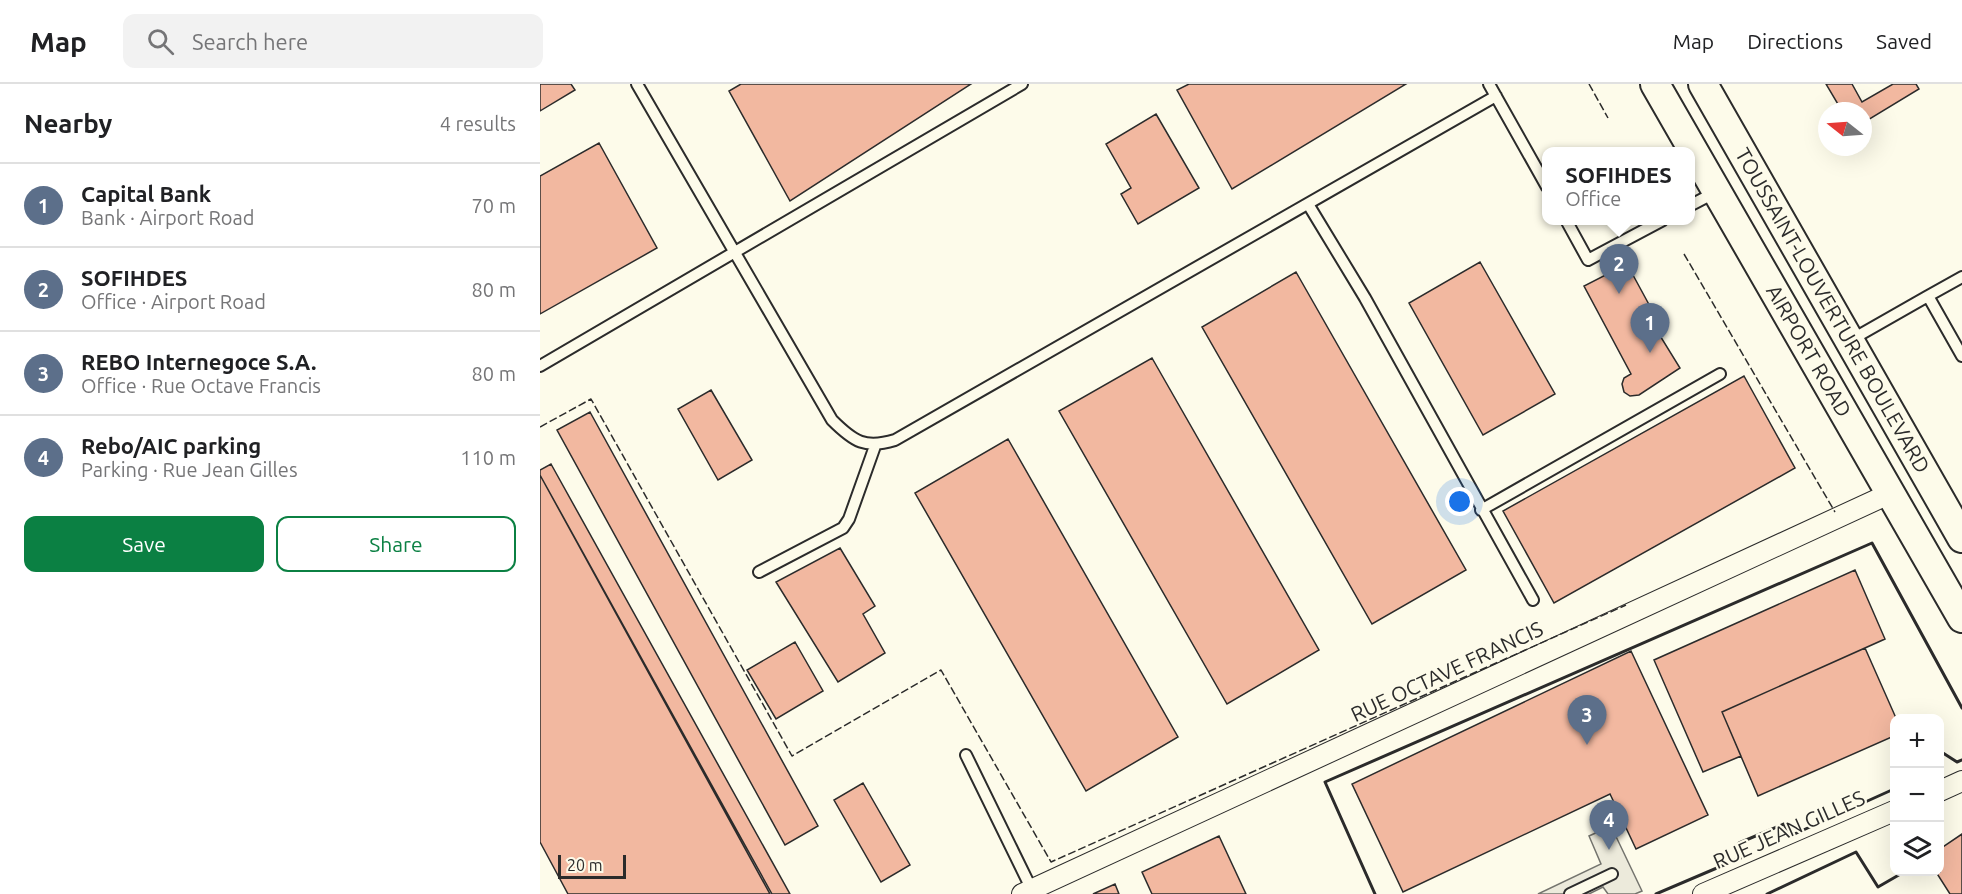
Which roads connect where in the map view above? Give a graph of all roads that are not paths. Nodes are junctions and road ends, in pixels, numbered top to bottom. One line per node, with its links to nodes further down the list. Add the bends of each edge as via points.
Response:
1 (637, 84): 15 (lane)
2 (1022, 84): 15 (lane)
3 (1489, 84): 6 (lane)
4 (1655, 84): 7 (main road, AIRPORT ROAD)
5 (1703, 84): 18 (main road, TOUSSAINT-LOUVERTURE BOULEVARD)
6 (1496, 96): 9 (lane); 12 (lane)
7 (1691, 147)
8 (1695, 155): 10 (main road, AIRPORT ROAD)
9 (1542, 178)
10 (1716, 192): 11 (lane); 23 (main road, AIRPORT ROAD)
11 (1695, 203)
12 (1308, 204): 22 (lane, via 895,440); 24 (lane, via 1365,298)
13 (1569, 225): 14 (lane, via 1588,260)
14 (1654, 225)
15 (736, 253): 20 (lane); 22 (lane, via 832,420 849,436)
16 (1962, 277): 17 (lane)
17 (1928, 296): 18 (lane); 19 (lane)
18 (1849, 341): 25 (main road, TOUSSAINT-LOUVERTURE BOULEVARD)
19 (1962, 356)
20 (540, 366)
21 (1720, 374): 24 (lane)
22 (875, 446): 26 (lane, via 843,528)
23 (1891, 493): 28 (main road, AIRPORT ROAD); 34 (street, RUE OCTAVE FRANCIS)
24 (1481, 510): 27 (lane)
25 (1962, 538)
26 (759, 573)
27 (1533, 600)
28 (1962, 618)
29 (966, 755): 34 (lane)
30 (1962, 781): 31 (street)
31 (1944, 789)
32 (1890, 813): 36 (street, RUE JEAN GILLES)
33 (1612, 874): 35 (lane)
34 (1027, 892)
35 (1570, 894)
36 (1703, 894)

